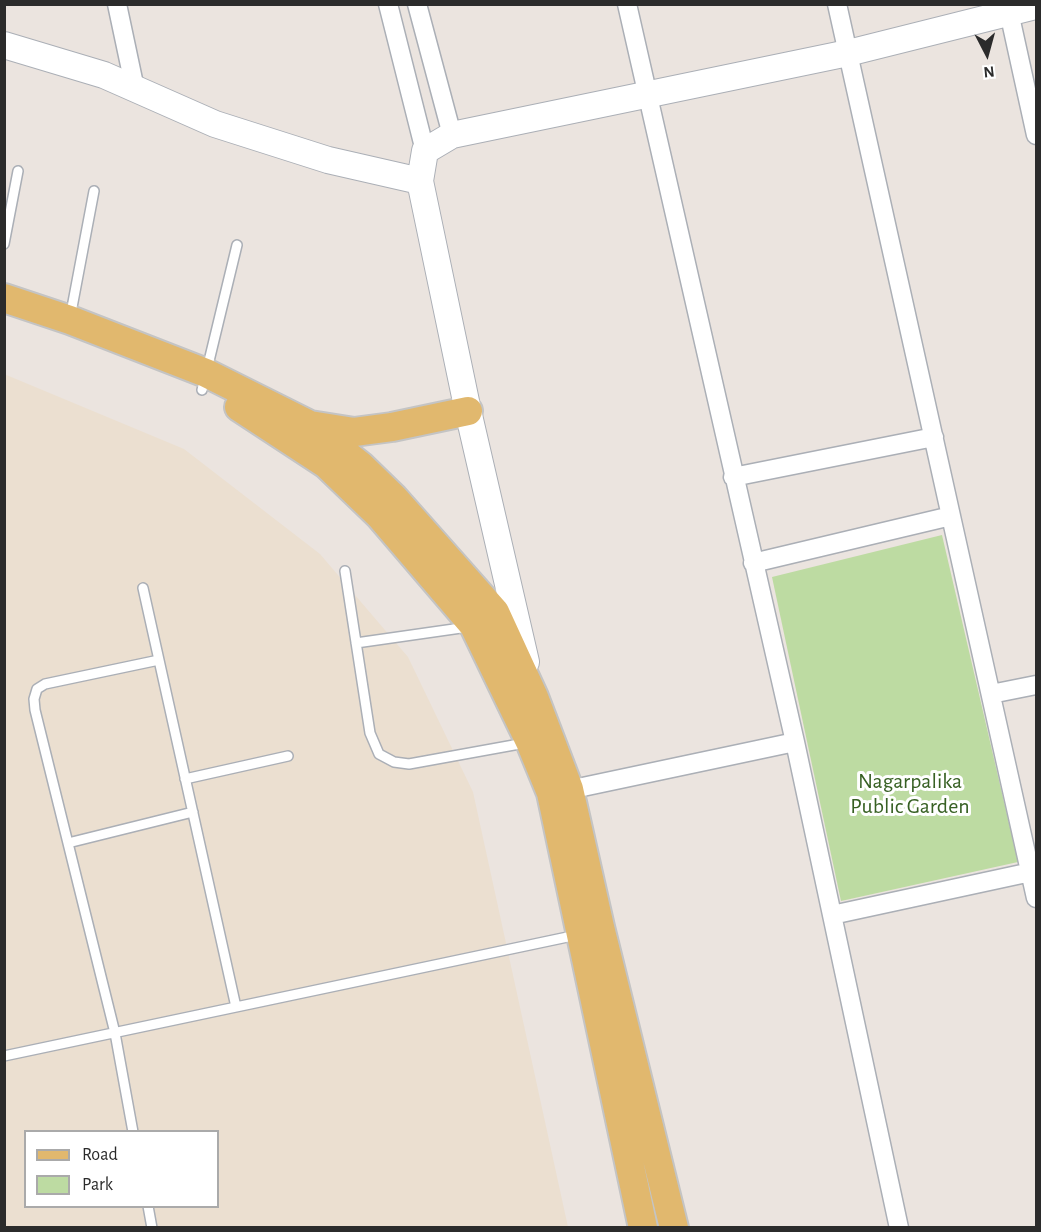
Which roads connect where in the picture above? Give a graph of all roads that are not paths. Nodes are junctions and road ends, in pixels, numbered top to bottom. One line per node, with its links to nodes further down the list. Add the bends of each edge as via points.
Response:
1 (117, 4): 10 (street)
2 (388, 4): 14 (street)
3 (417, 4): 12 (street)
4 (627, 4): 11 (street)
5 (837, 4): 9 (street)
6 (1036, 6): 7 (street)
7 (1009, 12): 9 (street); 13 (street)
8 (4, 45): 10 (street, via 104,75)
9 (848, 53): 11 (street); 26 (street)
10 (135, 89): 16 (street, via 215,124 328,160)
11 (647, 94): 12 (street); 27 (street)
12 (452, 135): 14 (street)
13 (1036, 135)
14 (425, 152): 16 (street)
15 (18, 171): 18 (lane)
16 (420, 181): 24 (street)
17 (94, 191): 22 (lane)
18 (4, 244)
19 (237, 245): 23 (lane)
20 (4, 298): 22 (main road)
21 (4, 312): 22 (main road)
22 (68, 326): 23 (main road)
23 (204, 382): 25 (main road); 32 (main road, via 326,464 380,516)
24 (468, 411): 25 (main road, via 354,432); 37 (street)
25 (308, 424): 37 (main road, via 394,498 495,612)
26 (933, 437): 27 (street); 28 (street)
27 (733, 477): 29 (street)
28 (951, 516): 29 (street); 36 (street)
29 (753, 563): 39 (street)
30 (345, 571): 33 (lane)
31 (142, 588): 34 (lane)
32 (474, 626): 33 (lane); 38 (main road)
33 (356, 643): 38 (lane, via 370,733 379,754 409,764)
34 (159, 660): 41 (lane); 44 (lane, via 45,684 37,689 35,710)
35 (1036, 685): 36 (street)
36 (991, 693): 45 (street)
37 (534, 697): 42 (main road)
38 (530, 742): 42 (main road)
39 (795, 742): 42 (street); 47 (street)
40 (288, 756): 41 (lane)
41 (185, 778): 43 (lane)
42 (560, 791): 48 (main road); 56 (main road, via 600,927)
43 (193, 812): 44 (lane); 49 (lane)
44 (68, 843): 50 (lane)
45 (1031, 872): 46 (street); 47 (street)
46 (1036, 898)
47 (832, 915): 57 (street)
48 (579, 934): 49 (lane); 55 (main road)
49 (236, 1007): 50 (lane)
50 (115, 1033): 51 (lane); 52 (lane)
51 (4, 1056)
52 (134, 1130)
53 (148, 1208): 54 (lane)
54 (152, 1227)
55 (643, 1227)
56 (674, 1227)
57 (899, 1227)

